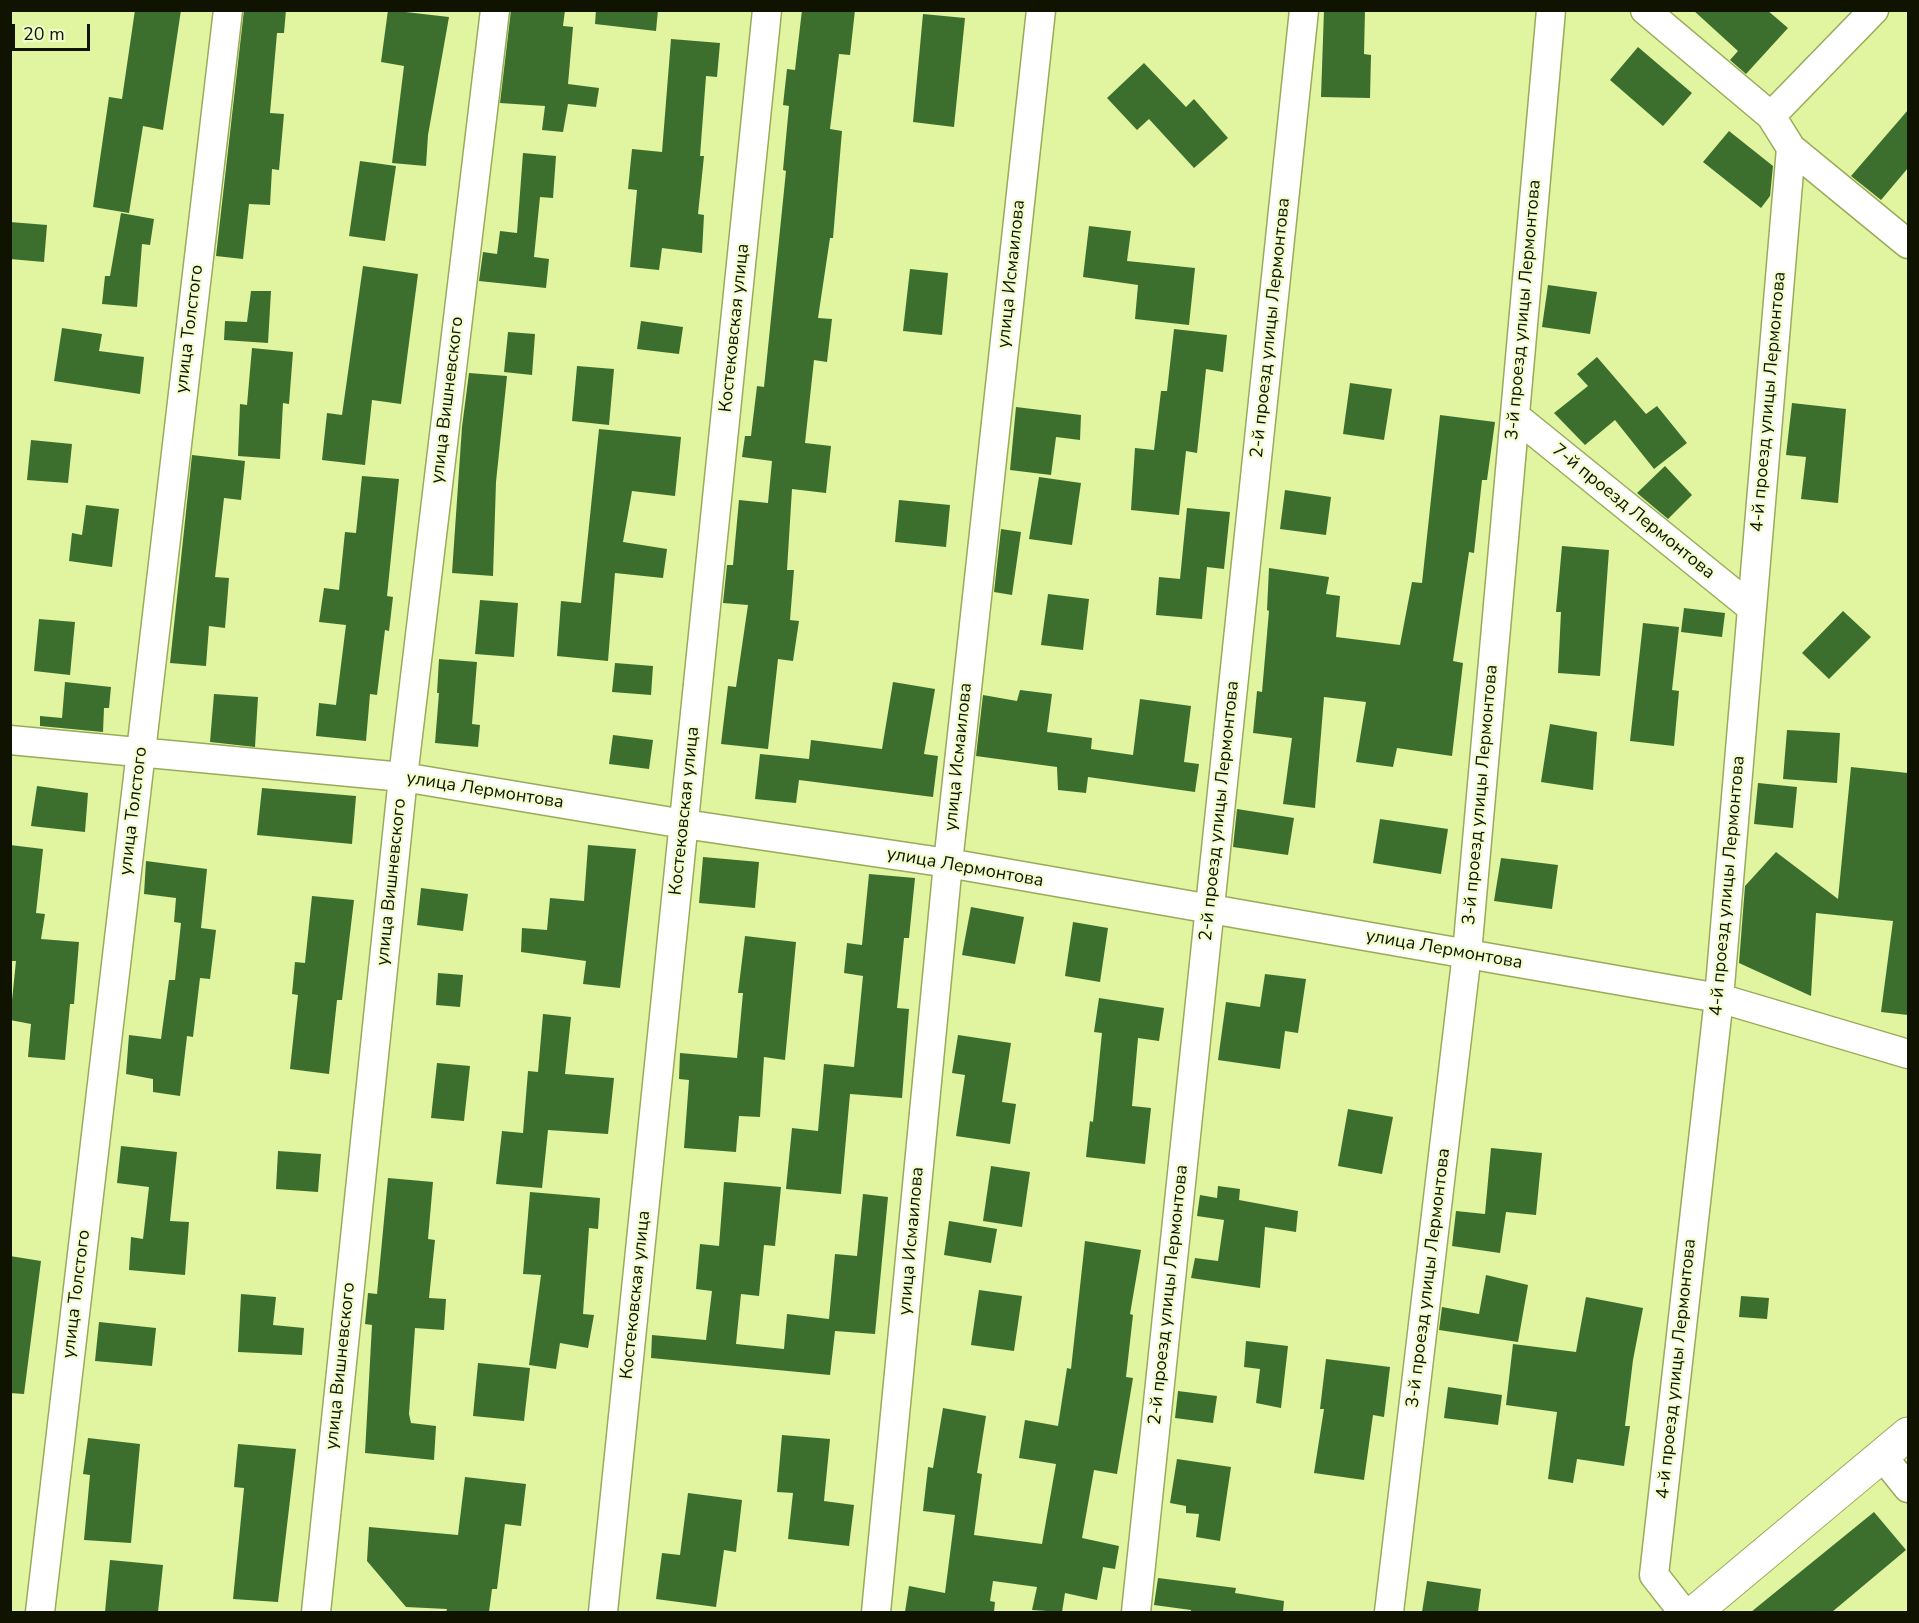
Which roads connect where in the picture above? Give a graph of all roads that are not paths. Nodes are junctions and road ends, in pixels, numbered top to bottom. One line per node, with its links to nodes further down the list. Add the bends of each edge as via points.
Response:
1 (228, 10): 15 (street, улица Толстого)
2 (495, 10): 16 (street, улица Вишневского)
3 (767, 10): 17 (street, Костековская улица)
4 (1041, 10): 18 (street, улица Исмаилова)
5 (1304, 10): 19 (street, 2-й проезд улицы Лермонтова)
6 (1551, 10): 12 (street, 3-й проезд улицы Лермонтова)
7 (1645, 10): 9 (street)
8 (1874, 10): 9 (street)
9 (1771, 116): 10 (street)
10 (1791, 148): 11 (street); 13 (street, 4-й проезд улицы Лермонтова)
11 (1908, 244)
12 (1515, 416): 13 (street, 7-й проезд Лермонтова); 20 (street, 3-й проезд улицы Лермонтова)
13 (1752, 608): 21 (street, 4-й проезд улицы Лермонтова)
14 (10, 740): 15 (street, улица Лермонтова)
15 (141, 752): 16 (street, улица Лермонтова); 26 (street, улица Толстого)
16 (403, 777): 17 (street, улица Лермонтова); 27 (street, улица Вишневского)
17 (684, 824): 18 (street, улица Лермонтова); 28 (street, Костековская улица)
18 (948, 863): 19 (street, улица Лермонтова); 29 (street, улица Исмаилова)
19 (1209, 911): 20 (street, улица Лермонтова); 30 (street, 2-й проезд улицы Лермонтова)
20 (1467, 953): 21 (street, улица Лермонтова); 31 (street, 3-й проезд улицы Лермонтова)
21 (1719, 998): 22 (street, улица Лермонтова); 32 (street, 4-й проезд улицы Лермонтова, via 1654,1575)
22 (1908, 1054)
23 (1908, 1434): 24 (street)
24 (1883, 1457): 25 (street); 33 (street)
25 (1908, 1488)
26 (40, 1612)
27 (316, 1612)
28 (603, 1612)
29 (876, 1612)
30 (1136, 1612)
31 (1389, 1612)
32 (1683, 1612)
33 (1695, 1612)

